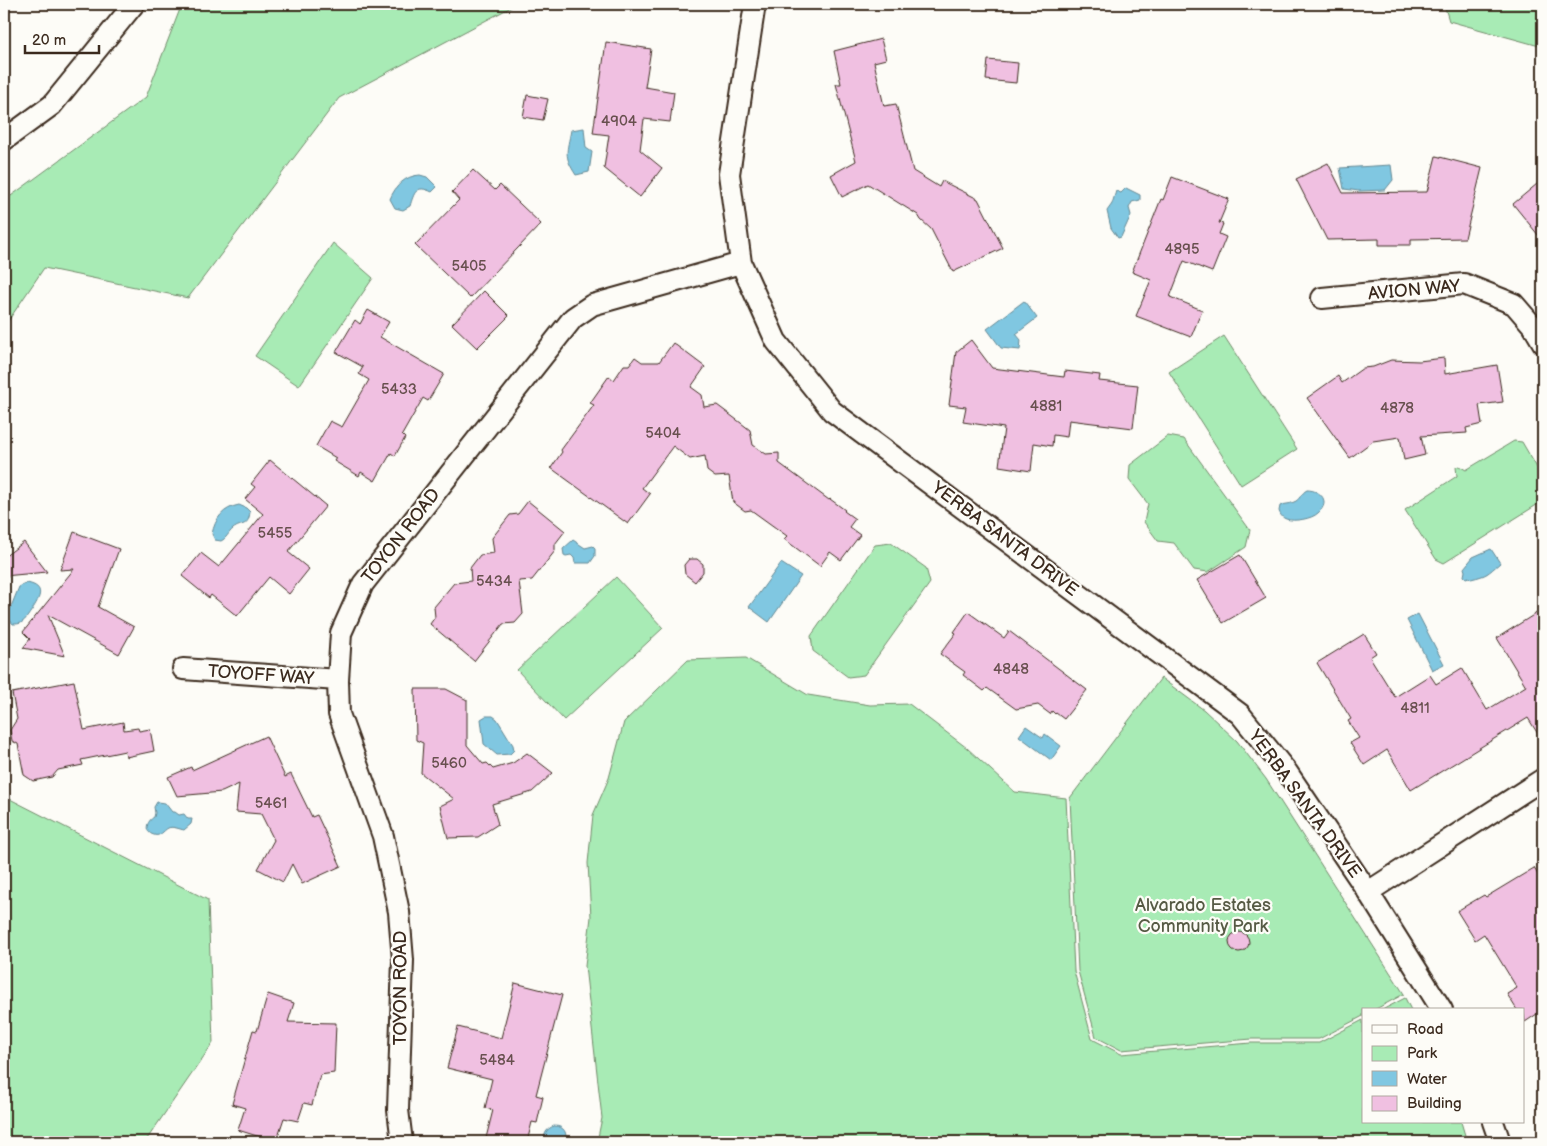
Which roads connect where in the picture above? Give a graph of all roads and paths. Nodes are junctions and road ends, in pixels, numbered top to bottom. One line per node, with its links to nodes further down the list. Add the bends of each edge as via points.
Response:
1 (134, 4): 3 (street, via 52,105)
2 (755, 4): 4 (street, YERBA SANTA DRIVE, via 730,174)
3 (4, 140)
4 (741, 263): 8 (street, TOYON ROAD, via 592,305 573,318 363,584 341,633); 10 (street, YERBA SANTA DRIVE, via 776,341 832,411 1240,714 1287,772)
5 (1322, 298): 6 (street, AVION WAY, via 1464,284 1514,304)
6 (1543, 343)
7 (183, 669): 8 (street, TOYOFF WAY)
8 (338, 680): 13 (street, TOYON ROAD, via 339,714 383,836 399,912 403,960 398,1110)
9 (1543, 779): 10 (street)
10 (1368, 892): 11 (street, YERBA SANTA DRIVE)
11 (1441, 1008)
12 (1494, 1124): 14 (street)
13 (402, 1142)
14 (1500, 1142)

